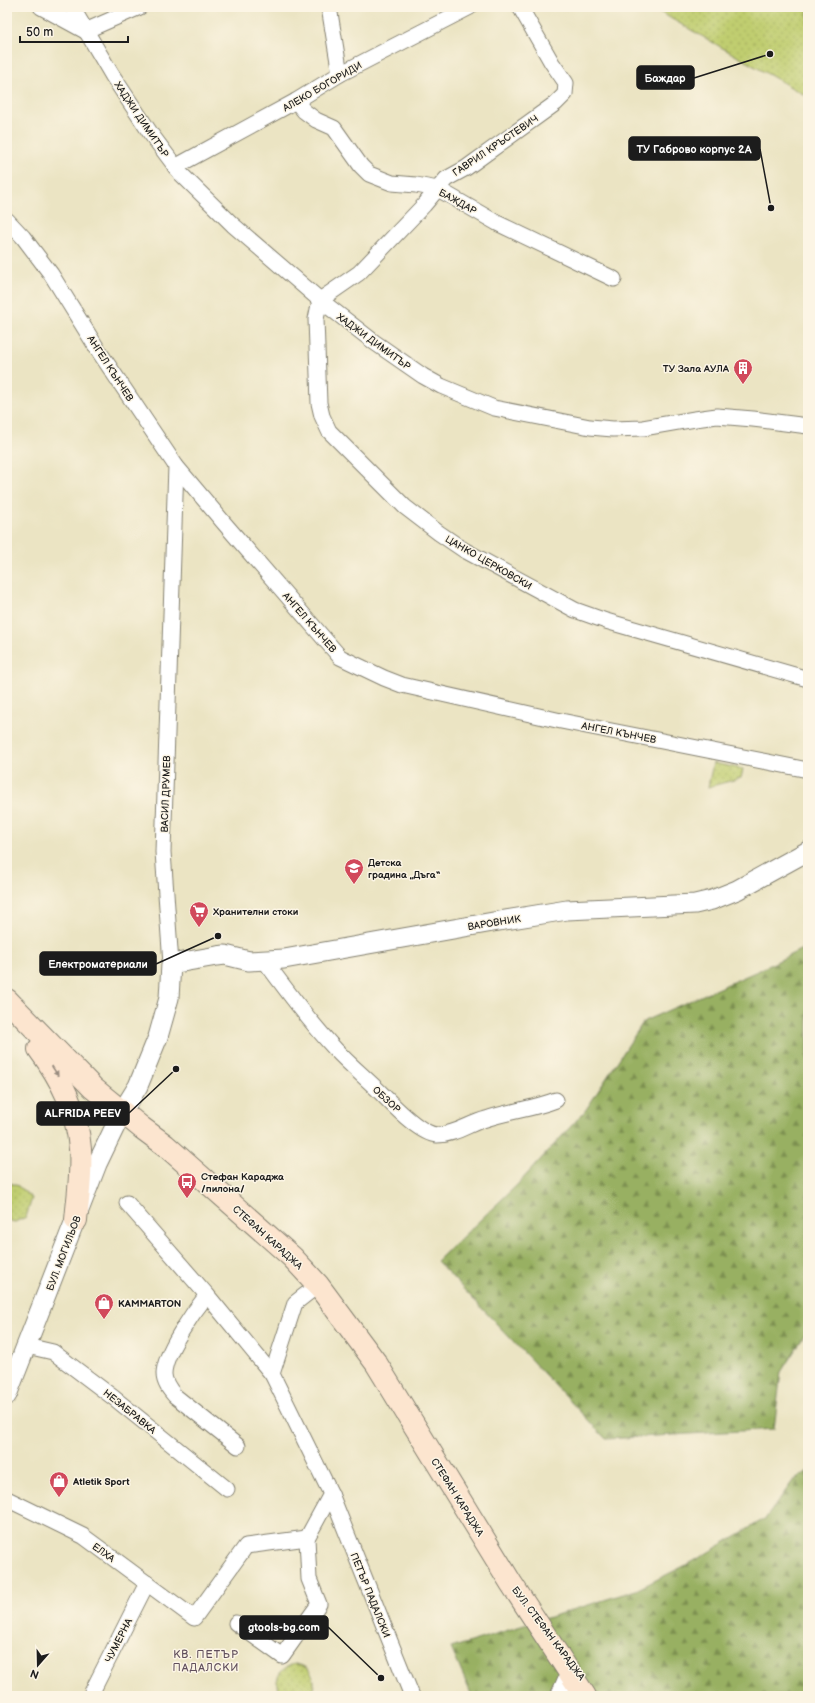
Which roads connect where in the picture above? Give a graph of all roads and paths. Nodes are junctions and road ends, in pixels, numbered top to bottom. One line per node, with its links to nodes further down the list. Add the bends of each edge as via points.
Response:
1 (41, 7): 7 (street)
2 (72, 7): 7 (street, ХАДЖИ ДИМИТЪР)
3 (140, 7): 7 (street)
4 (329, 7): 8 (street)
5 (470, 7): 8 (street, АЛЕКО БОГОРИДИ)
6 (520, 7): 11 (street, ГАВРИЛ КРЪСТЕВИЧ, via 566,83 566,94 466,168 446,179)
7 (85, 31): 10 (street, ХАДЖИ ДИМИТЪР)
8 (340, 74): 9 (street, АЛЕКО БОГОРИДИ)
9 (296, 101): 10 (street, АЛЕКО БОГОРИДИ); 11 (street, БАЖДАР, via 316,120 334,128 369,174 392,183)
10 (175, 167): 14 (street, ХАДЖИ ДИМИТЪР, via 233,225)
11 (438, 189): 13 (street, БАЖДАР, via 497,223); 14 (street, ГАВРИЛ КРЪСТЕВИЧ, via 359,273)
12 (7, 220): 16 (street, АНГЕЛ КЪНЧЕВ, via 51,274 100,353)
13 (614, 279)
14 (320, 300): 15 (street, ХАДЖИ ДИМИТЪР, via 423,376 494,408 571,424 613,429 643,428 717,416); 17 (street, ЦАНКО ЦЕРКОВСКИ, via 316,319 320,403 322,416 329,431 405,507 438,533 464,550 575,610)
15 (808, 426)
16 (176, 466): 18 (street, АНГЕЛ КЪНЧЕВ, via 340,657 359,667 402,685 560,721); 21 (street, ВАСИЛ ДРУМЕВ, via 163,852)
17 (808, 679)
18 (808, 770)
19 (808, 851): 20 (street, ВАРОВНИК, via 737,890 695,904 567,910 284,959)
20 (264, 960): 21 (street, ВАРОВНИК, via 249,961 225,955); 24 (street, ОБЗОР, via 337,1051 395,1107 430,1133 448,1134 486,1118)
21 (171, 964): 25 (street, ВАСИЛ ДРУМЕВ, via 170,998 158,1037 138,1086)
22 (7, 1000): 25 (main road, СТЕФАН КАРАДЖА, via 94,1088)
23 (7, 1006): 27 (main road, one-way to 27, via 56,1072 71,1104 80,1150)
24 (556, 1100)
25 (122, 1112): 27 (street, БУЛ. МОГИЛЬОВ); 28 (main road, СТЕФАН КАРАДЖА, via 165,1145 292,1257)
26 (127, 1203): 29 (street, ПЕТЪР ПАДАЛСКИ)
27 (76, 1220): 30 (street, БУЛ. МОГИЛЬОВ)
28 (318, 1285): 31 (street, via 295,1303); 39 (main road, СТЕФАН КАРАДЖА, via 376,1363)
29 (207, 1295): 31 (street, ПЕТЪР ПАДАЛСКИ); 33 (street, via 187,1321 167,1359 164,1374 167,1386 175,1396)
30 (27, 1346): 32 (street, БУЛ. МОГИЛЬОВ); 34 (street, НЕЗАБРАВКА, via 53,1352)
31 (272, 1374): 35 (street, ПЕТЪР ПАДАЛСКИ)
32 (7, 1395)
33 (238, 1446)
34 (227, 1489)
35 (331, 1494): 37 (street); 43 (street, ПЕТЪР ПАДАЛСКИ)
36 (7, 1499): 38 (street, ЕЛХА, via 83,1536)
37 (308, 1538): 38 (street, ЕЛХА, via 246,1546 194,1618); 40 (street, via 309,1579 319,1604 282,1656)
38 (147, 1583): 42 (street, ЧУМЕРНА)
39 (511, 1583): 41 (main road, БУЛ. СТЕФАН КАРАДЖА); 46 (main road, БУЛ. СТЕФАН КАРАДЖА)
40 (236, 1623)
41 (569, 1672): 44 (street); 45 (main road, БУЛ. СТЕФАН КАРАДЖА)
42 (90, 1696)
43 (412, 1696)
44 (558, 1696)
45 (585, 1696)
46 (595, 1696)

